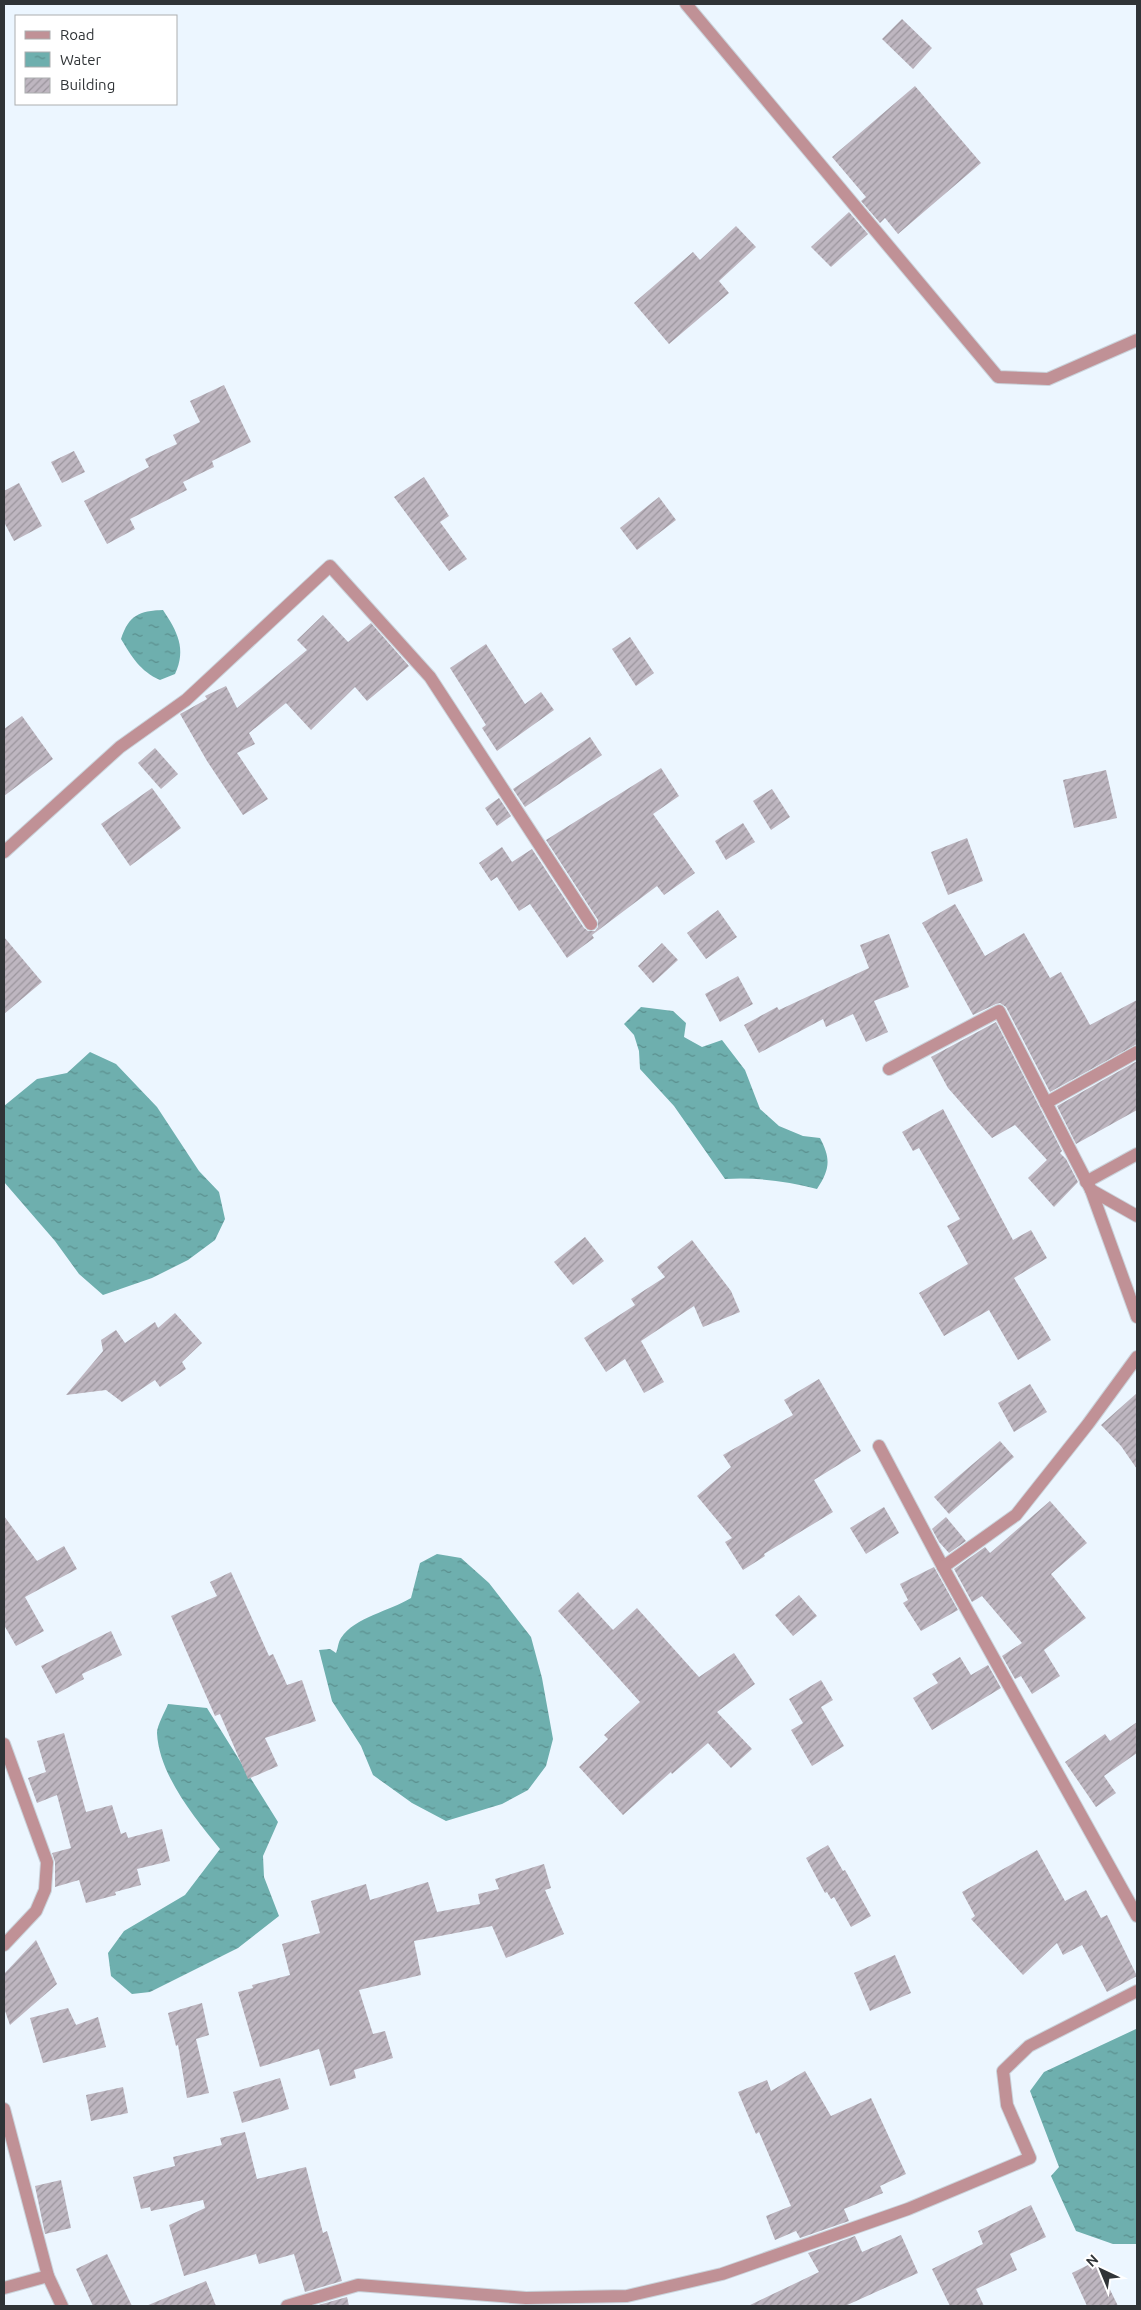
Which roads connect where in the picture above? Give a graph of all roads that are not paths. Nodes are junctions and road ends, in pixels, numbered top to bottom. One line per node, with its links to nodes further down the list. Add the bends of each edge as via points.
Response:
1 (686, 4): 2 (street, via 998,377 1048,379)
2 (1137, 340)
3 (4, 852): 4 (street, via 120,747 186,700 330,566 430,678)
4 (591, 924)
5 (1137, 1052): 7 (street)
6 (890, 1069): 7 (street, via 999,1011)
7 (1046, 1103): 9 (street)
8 (1137, 1154): 9 (street)
9 (1088, 1186): 10 (street); 11 (street)
10 (1137, 1216)
11 (1137, 1317)
12 (1137, 1357): 14 (street, via 1016,1515)
13 (879, 1446): 14 (street)
14 (942, 1567): 16 (street)
15 (4, 1744): 17 (street, via 47,1862 45,1890 36,1911)
16 (1137, 1916)
17 (4, 1945)
18 (1137, 1991): 23 (street, via 1030,2046 1003,2071 1007,2105 1030,2158 908,2209 722,2274 627,2296 526,2298 358,2285)
19 (4, 2108): 20 (street)
20 (48, 2276): 21 (street); 22 (street)
21 (4, 2288)
22 (62, 2306)
23 (287, 2306)

